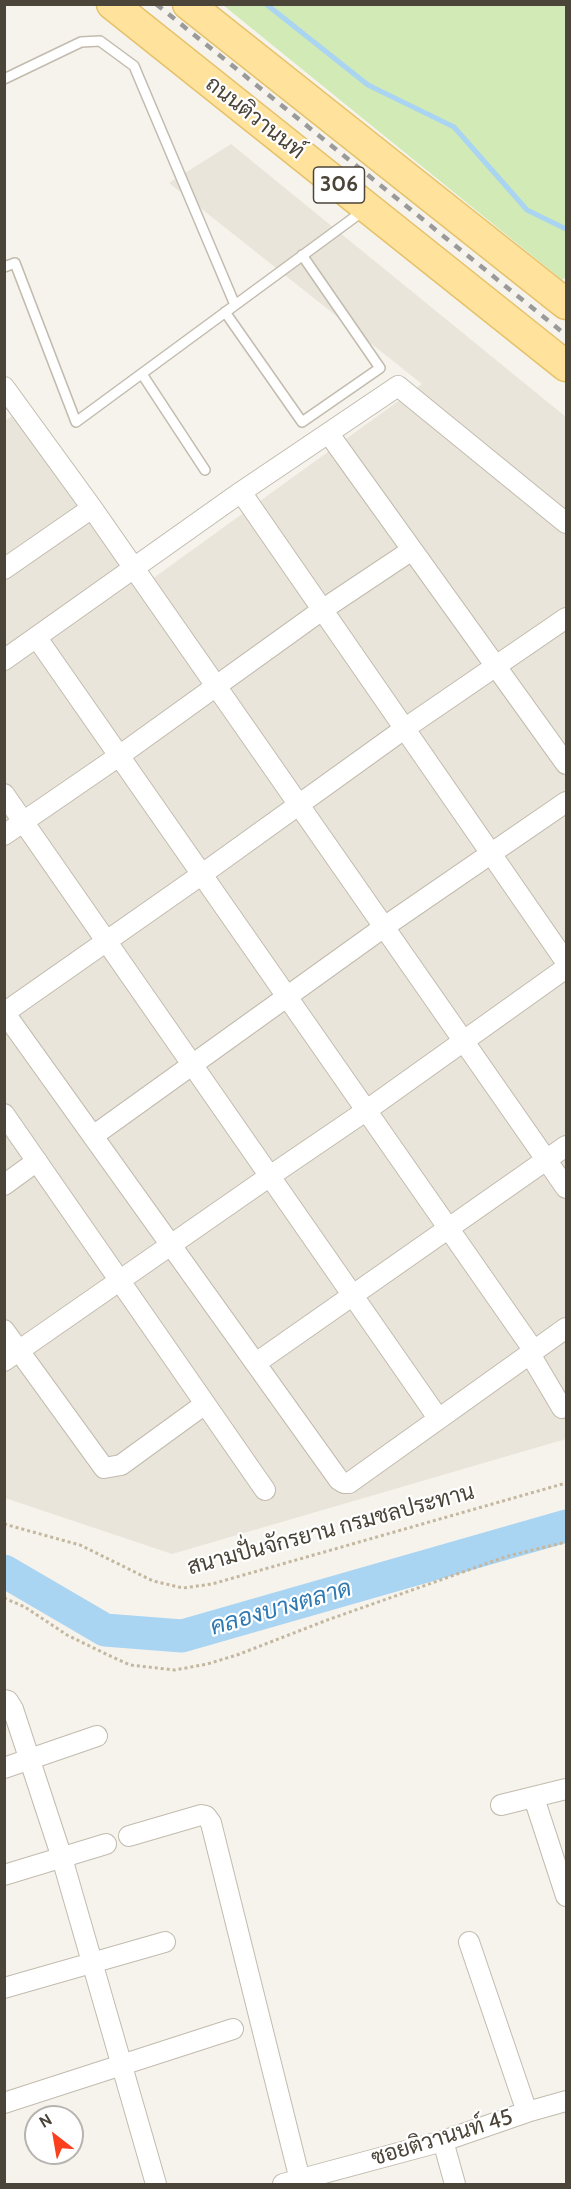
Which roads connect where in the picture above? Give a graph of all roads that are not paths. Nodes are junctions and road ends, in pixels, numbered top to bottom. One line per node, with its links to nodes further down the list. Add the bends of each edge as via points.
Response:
1 (112, 4): 4 (main road, ถนนติวานนท์ / 306)
2 (188, 4): 7 (main road, ถนนติวานนท์ / 306)
3 (4, 79): 8 (lane, via 81,42 100,41 134,66)
4 (367, 207): 5 (lane); 10 (main road, ถนนติวานนท์ / 306)
5 (302, 255): 8 (lane); 9 (lane, via 380,368 302,422)
6 (4, 267): 11 (lane, via 15,263 76,422)
7 (567, 304)
8 (234, 305): 9 (lane)
9 (225, 312): 11 (lane)
10 (567, 366)
11 (142, 374): 14 (lane)
12 (5, 390): 16 (street)
13 (329, 434): 15 (street); 17 (street, via 398,386); 18 (street)
14 (205, 470)
15 (241, 492): 20 (street); 21 (street)
16 (92, 508): 19 (street); 20 (street)
17 (567, 523)
18 (412, 550): 21 (street); 25 (street)
19 (4, 569)
20 (134, 569): 23 (street); 26 (street)
21 (322, 610): 26 (street); 27 (street)
22 (567, 618): 25 (street)
23 (37, 638): 24 (street); 28 (street)
24 (4, 660)
25 (496, 667): 27 (street); 29 (street)
26 (216, 687): 28 (street); 32 (street)
27 (404, 729): 32 (street); 35 (street)
28 (119, 756): 33 (street); 36 (street)
29 (567, 764)
30 (4, 794): 33 (street)
31 (567, 802): 35 (street)
32 (298, 805): 36 (street); 37 (street)
33 (23, 821): 34 (street); 38 (street)
34 (4, 835)
35 (490, 853): 37 (street); 39 (street)
36 (201, 875): 38 (street); 41 (street)
37 (384, 927): 41 (street); 43 (street)
38 (105, 940): 42 (street); 44 (street)
39 (567, 962)
40 (567, 968): 43 (street)
41 (287, 997): 44 (street); 45 (street)
42 (5, 1012): 47 (street)
43 (464, 1041): 45 (street); 49 (street)
44 (192, 1064): 47 (street); 51 (street)
45 (367, 1110): 51 (street); 54 (street)
46 (4, 1114): 50 (street)
47 (93, 1136): 55 (street)
48 (567, 1146): 49 (street)
49 (546, 1160): 53 (street); 54 (street)
50 (36, 1161): 52 (street); 56 (street)
51 (270, 1176): 55 (street); 57 (street)
52 (4, 1185)
53 (567, 1188)
54 (449, 1229): 57 (street); 60 (street)
55 (172, 1245): 56 (street); 62 (street)
56 (120, 1280): 61 (street); 63 (street)
57 (352, 1295): 62 (street); 65 (street)
58 (567, 1328): 60 (street)
59 (4, 1330): 61 (street)
60 (532, 1353): 64 (street); 65 (street)
61 (12, 1356): 63 (street, via 104,1468 121,1465)
62 (256, 1363): 65 (street, via 344,1483)
63 (205, 1404): 66 (street)
64 (562, 1408)
65 (438, 1418)
66 (265, 1490)
67 (4, 1700): 69 (street, via 13,1708)
68 (97, 1736): 69 (street)
69 (30, 1760): 70 (street); 76 (street)
70 (4, 1768)
71 (567, 1789): 72 (street)
72 (534, 1798): 73 (street); 78 (street)
73 (501, 1805)
74 (129, 1836): 89 (street, via 201,1815 211,1823)
75 (106, 1844): 76 (street)
76 (62, 1858): 77 (street); 81 (street)
77 (4, 1875)
78 (567, 1896)
79 (165, 1942): 81 (street)
80 (469, 1942): 87 (street)
81 (92, 1961): 82 (street); 84 (street)
82 (4, 1988)
83 (234, 2029): 84 (street)
84 (123, 2065): 86 (street); 90 (street)
85 (567, 2101): 87 (street, ซอยติวานนท์ 45)
86 (4, 2103)
87 (527, 2112): 88 (street, ซอยติวานนท์ 45)
88 (442, 2141): 89 (street, ซอยติวานนท์ 45); 91 (street)
89 (303, 2181)
90 (156, 2184)
91 (455, 2184)

